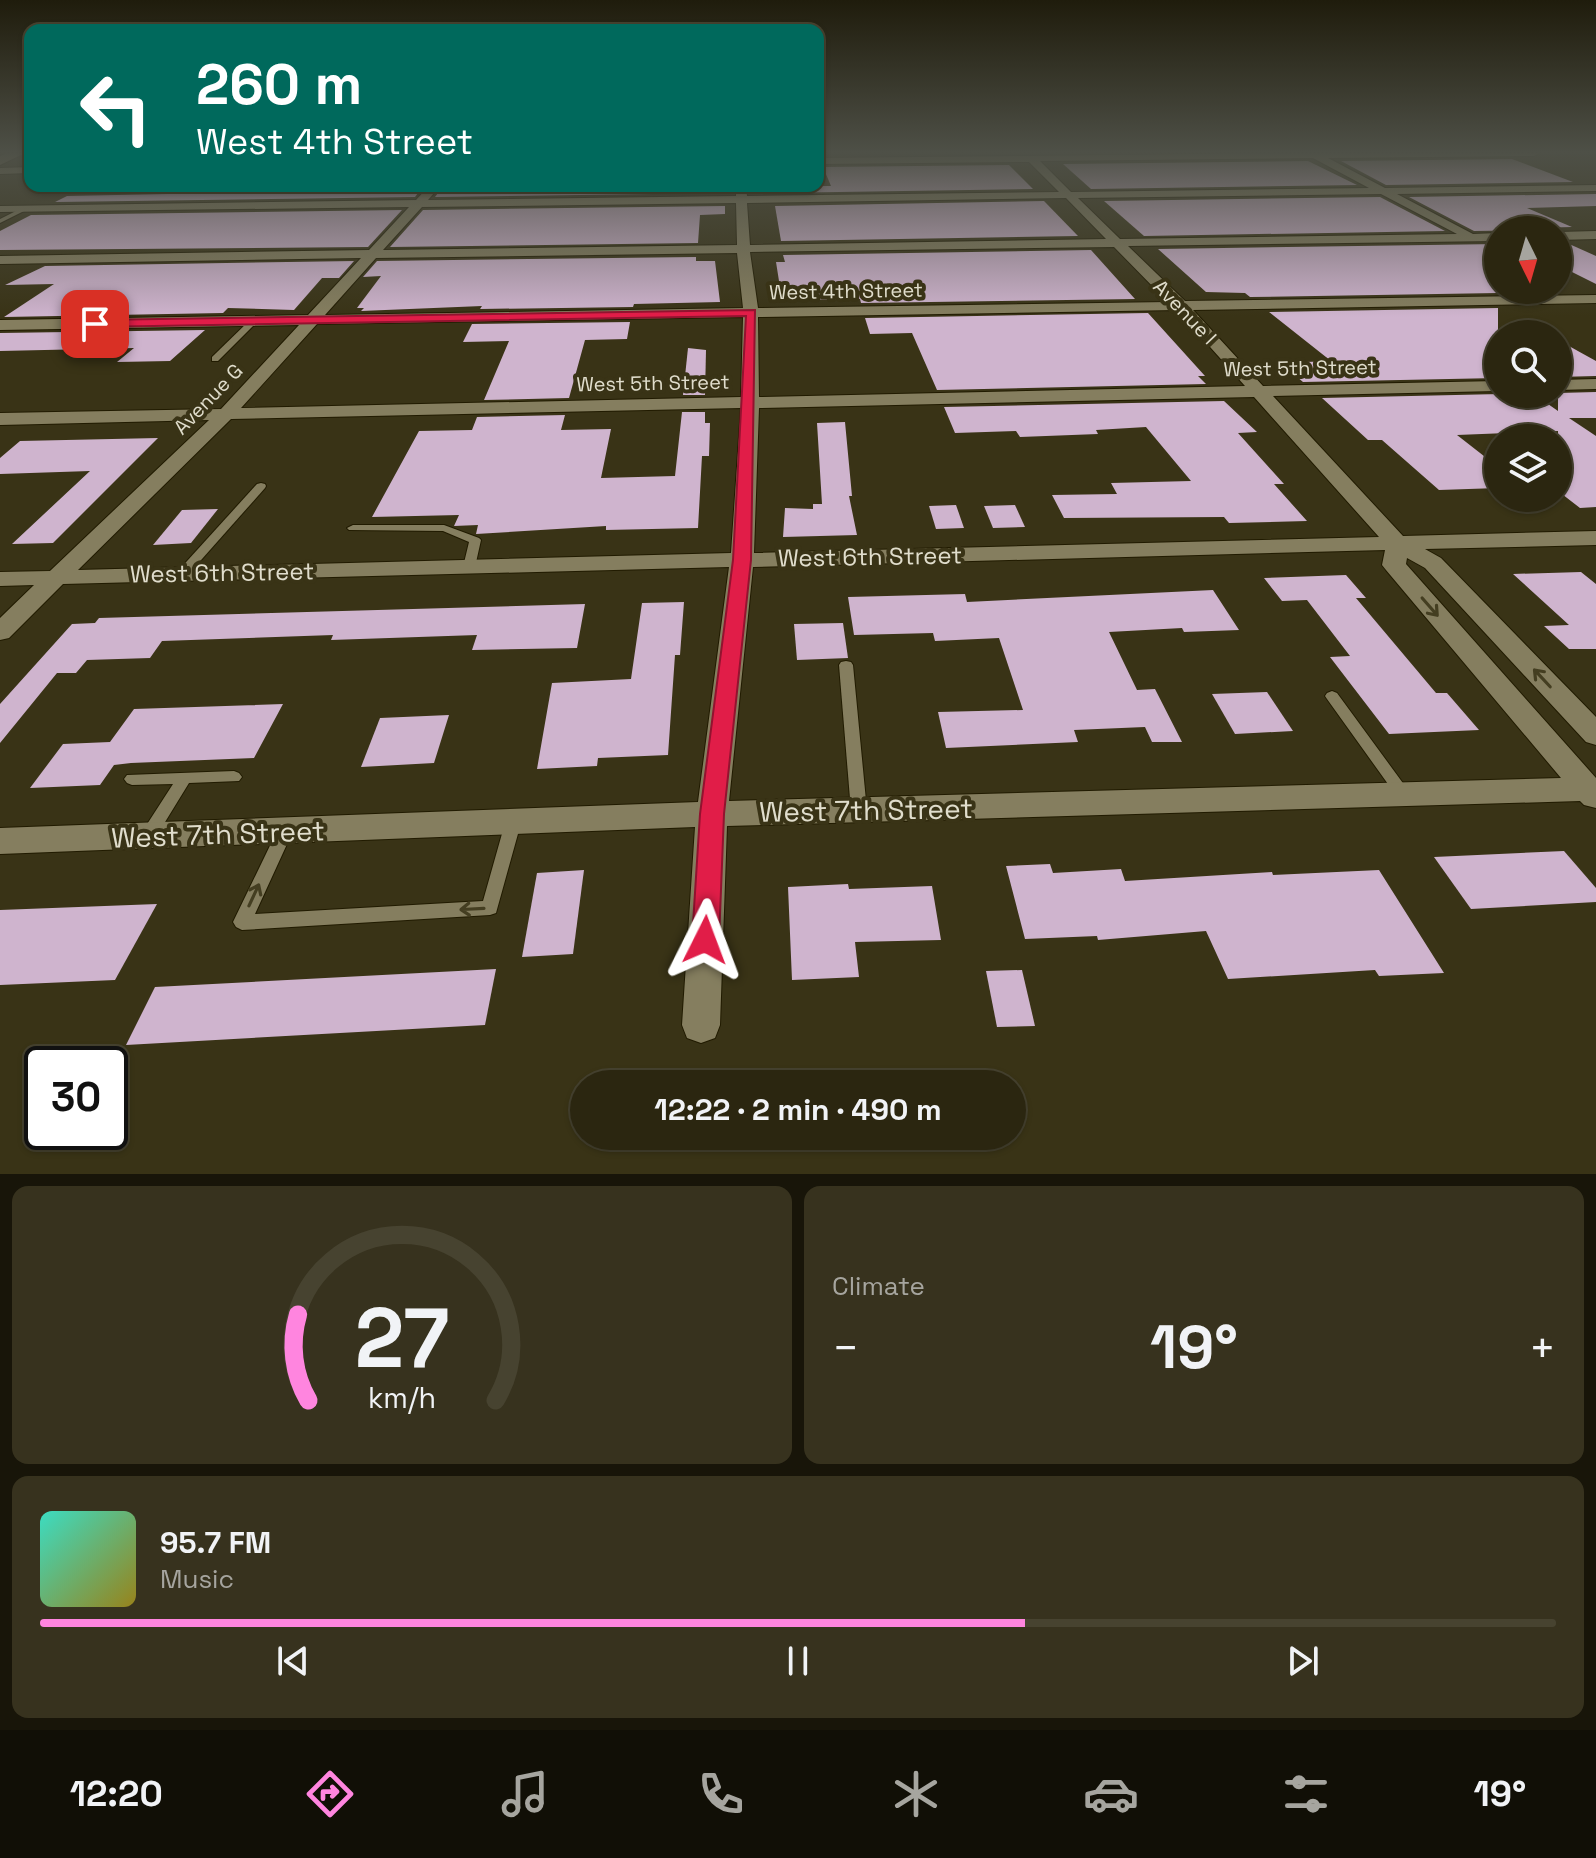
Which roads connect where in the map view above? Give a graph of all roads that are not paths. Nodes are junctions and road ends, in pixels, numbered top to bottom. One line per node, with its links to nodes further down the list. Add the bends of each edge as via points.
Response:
1 (120, 208): 7 (street)
2 (416, 208): 16 (street, Avenue G)
3 (742, 208): 15 (street)
4 (1080, 208): 13 (street, Avenue I)
5 (1416, 208): 11 (street)
6 (0, 209): 7 (street)
7 (24, 209): 8 (lane)
8 (0, 221)
9 (1596, 235): 10 (street)
10 (1572, 236)
11 (1473, 237): 12 (street); 13 (street); 14 (street)
12 (1484, 237)
13 (1116, 243): 15 (street); 20 (street, Avenue I)
14 (1484, 243)
15 (745, 249): 16 (street); 21 (street)
16 (374, 254): 17 (street); 22 (street, Avenue G)
17 (0, 260)
18 (1572, 287): 19 (street)
19 (1596, 299): 20 (street, West 4th Street)
20 (1181, 306): 21 (street, West 4th Street); 29 (street, Avenue I)
21 (751, 312): 22 (street, West 4th Street); 30 (street)
22 (313, 319): 23 (street, West 4th Street); 31 (street, Avenue G)
23 (254, 321): 24 (street, West 4th Street); 25 (lane)
24 (0, 325)
25 (215, 359)
26 (1596, 384): 27 (street)
27 (1572, 385)
28 (1484, 386): 29 (street, West 5th Street)
29 (1260, 391): 30 (street, West 5th Street); 36 (street, Avenue I)
30 (750, 403): 31 (street, West 5th Street); 37 (street)
31 (227, 413): 32 (street, West 5th Street); 40 (street, Avenue G)
32 (0, 419)
33 (261, 486): 39 (lane)
34 (353, 528): 38 (lane, via 444,528 475,540)
35 (1596, 538): 36 (street, West 6th Street)
36 (1397, 543): 37 (street, West 6th Street); 45 (street, Avenue I, one-way to 36, via 1433,563); 50 (street, Avenue I, one-way to 50, via 1394,565)
37 (742, 560): 38 (street, West 6th Street); 52 (street)
38 (469, 567): 39 (street, West 6th Street)
39 (182, 574): 40 (street, West 6th Street)
40 (56, 578): 41 (street, West 6th Street); 42 (street, Avenue G)
41 (0, 579)
42 (0, 632)
43 (846, 665): 51 (lane)
44 (1332, 696): 49 (lane)
45 (1596, 735)
46 (234, 777): 47 (lane)
47 (185, 778): 48 (lane); 55 (lane)
48 (132, 779)
49 (1404, 794): 50 (street, West 7th Street); 51 (street, West 7th Street)
50 (1592, 794)
51 (859, 811): 52 (street, West 7th Street)
52 (712, 814): 53 (street, West 7th Street); 57 (street)
53 (513, 823): 54 (street, West 7th Street); 54 (lane, one-way to 54, via 490,908 242,922)
54 (285, 831): 55 (street, West 7th Street)
55 (148, 836): 56 (street, West 7th Street)
56 (0, 841)
57 (701, 1025)

